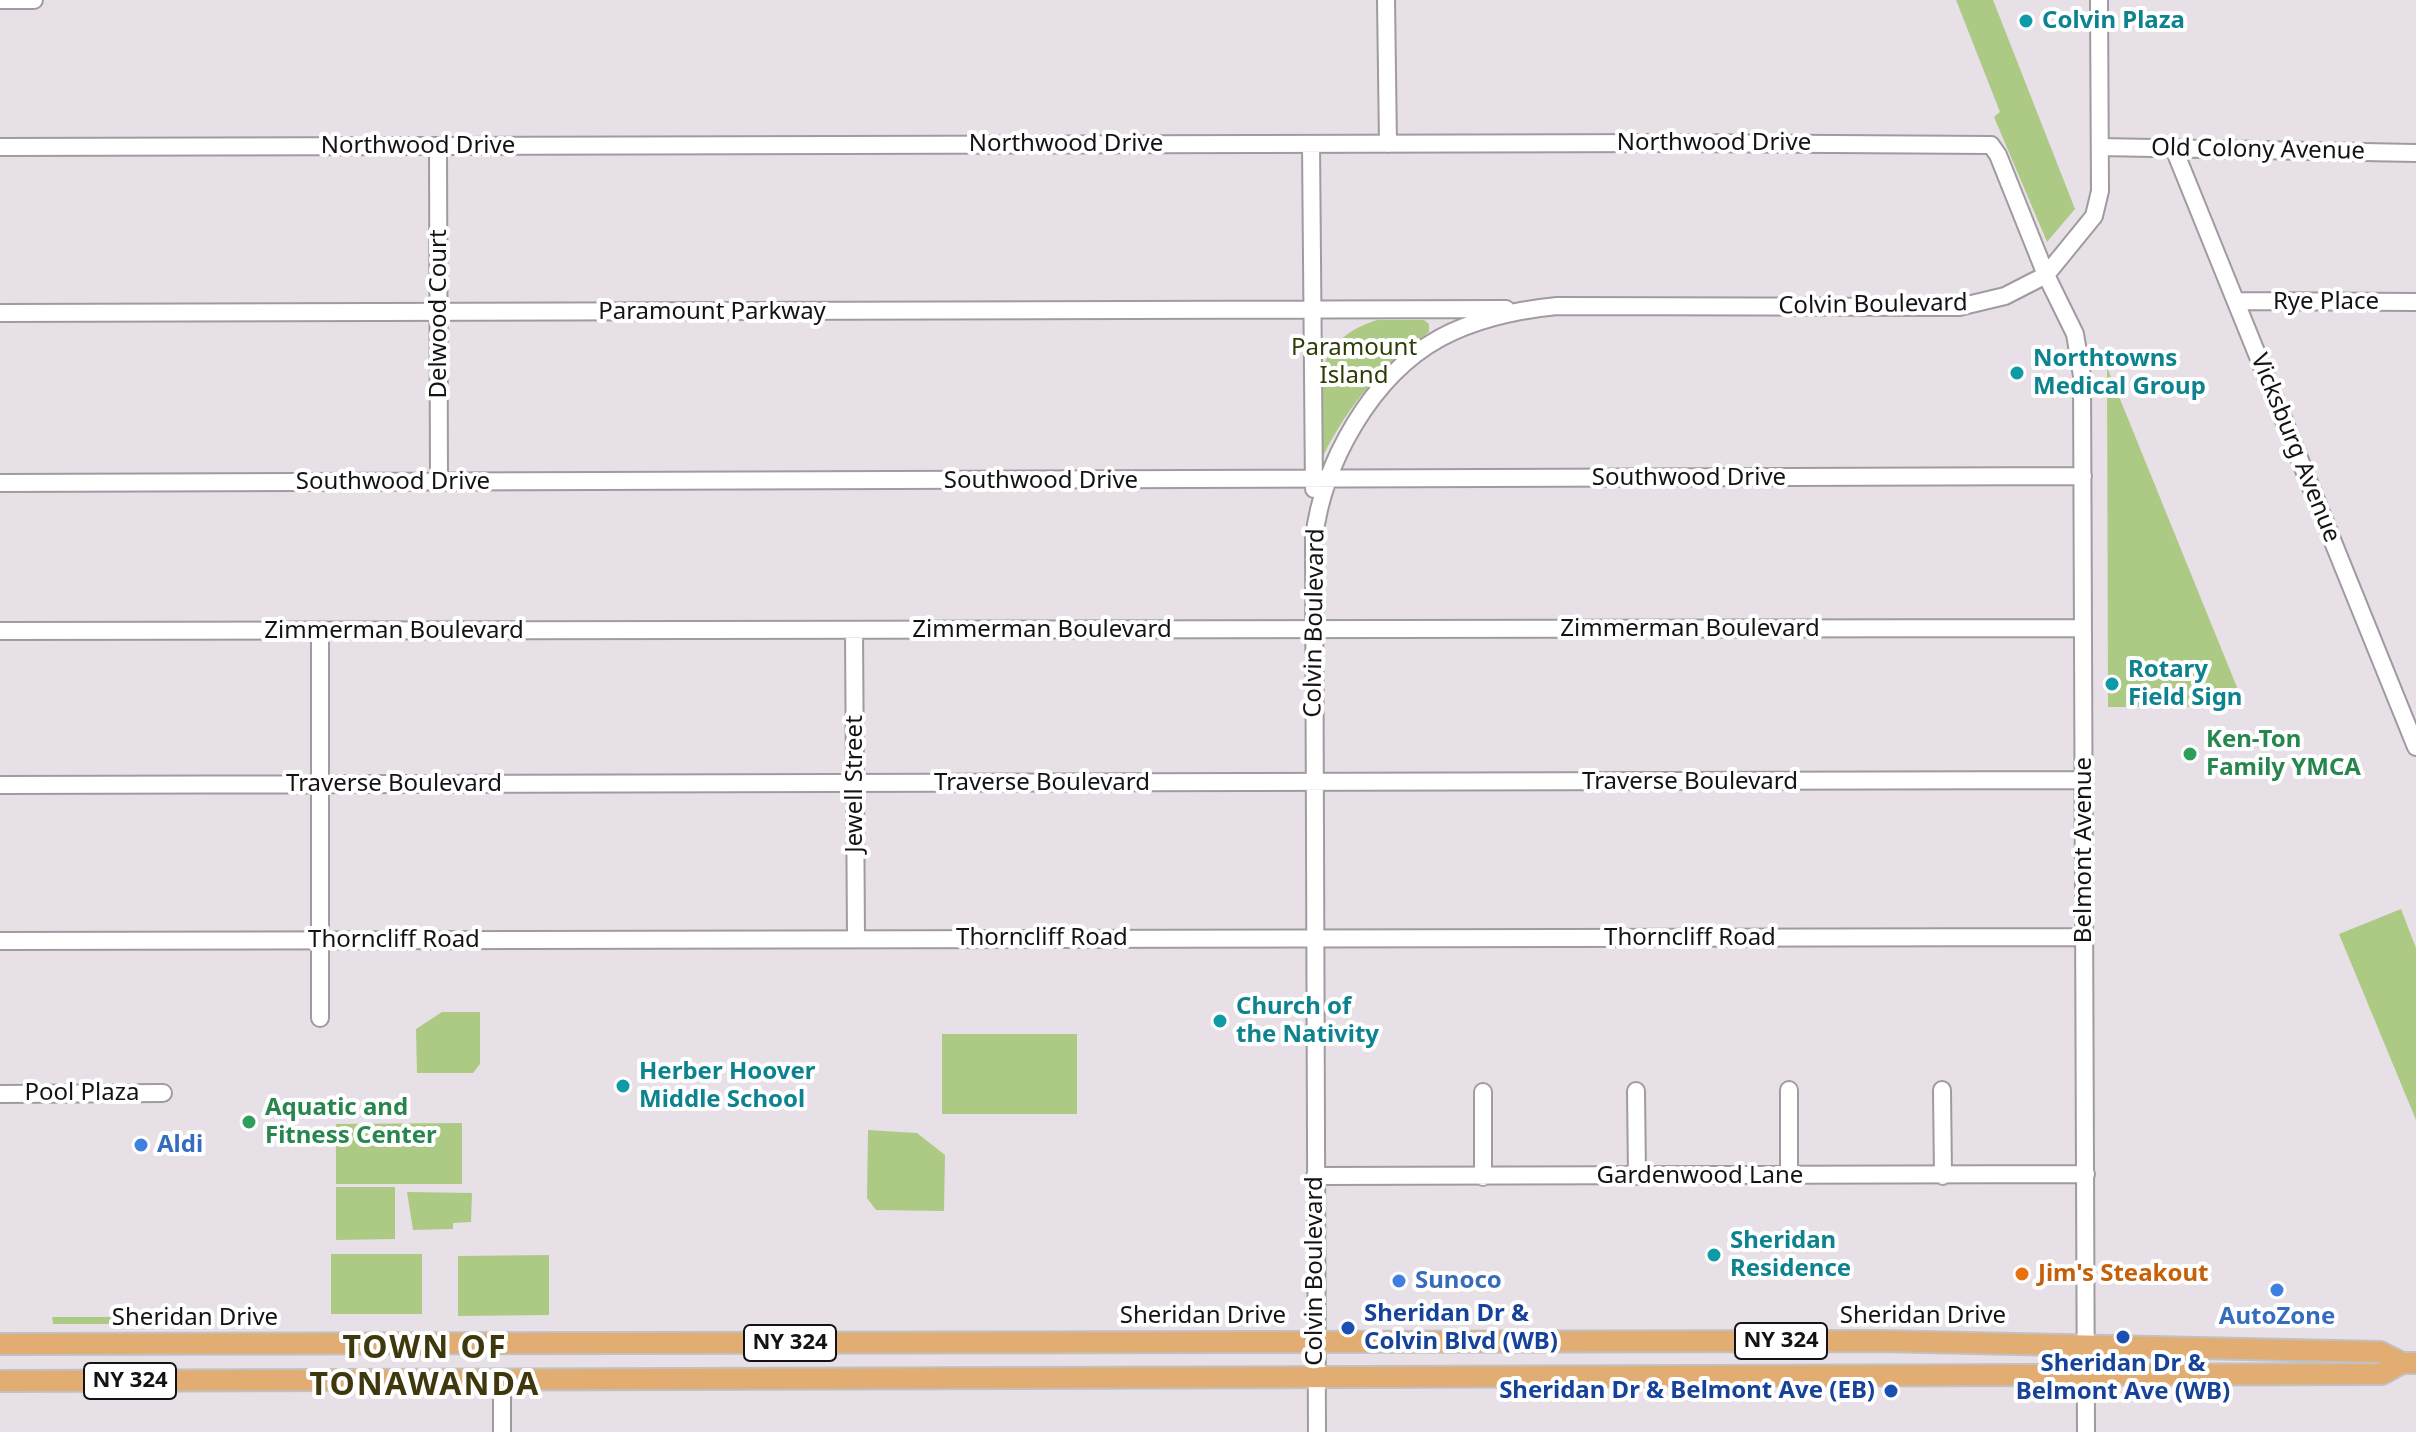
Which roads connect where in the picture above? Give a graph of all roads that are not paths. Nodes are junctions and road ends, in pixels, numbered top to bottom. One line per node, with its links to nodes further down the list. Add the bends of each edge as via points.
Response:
1 (0, 0): 2 (street)
2 (34, 0)
3 (1386, 0): 6 (street)
4 (2099, 0): 9 (street, Colvin Boulevard)
5 (1311, 144): 6 (street, Northwood Drive); 7 (street, Northwood Drive); 17 (street, Colvin Boulevard)
6 (1388, 144): 12 (street, Northwood Drive, via 1987,143 1998,155)
7 (438, 146): 8 (street, Northwood Drive); 19 (street, Delwood Court)
8 (0, 147)
9 (2100, 147): 10 (street, Old Colony Avenue); 12 (street, Colvin Boulevard, via 2094,216)
10 (2174, 149): 11 (street, Old Colony Avenue); 13 (street, Vicksburg Avenue)
11 (2416, 153)
12 (2046, 275): 16 (street, Colvin Boulevard, via 2005,296 1959,307); 21 (street, Belmont Avenue, via 2079,347)
13 (2236, 301): 14 (street, Rye Place); 30 (street, Vicksburg Avenue)
14 (2416, 302)
15 (1425, 309): 16 (street, Paramount Parkway); 17 (street, Paramount Parkway); 20 (street, via 1439,322)
16 (1532, 309): 20 (street, Colvin Boulevard)
17 (1311, 310): 19 (street, Paramount Parkway); 22 (street, Colvin Boulevard)
18 (0, 313): 19 (street, Paramount Parkway)
19 (439, 313): 23 (street, Delwood Court)
20 (1439, 339): 22 (street, Colvin Boulevard, via 1398,369)
21 (2083, 476): 22 (street, Southwood Drive); 25 (street, Belmont Avenue)
22 (1319, 481): 23 (street, Southwood Drive); 27 (street, Colvin Boulevard)
23 (439, 482): 24 (street, Southwood Drive)
24 (0, 483)
25 (2083, 628): 27 (street, Zimmerman Boulevard); 31 (street, Belmont Avenue)
26 (854, 630): 27 (street, Zimmerman Boulevard); 29 (street, Zimmerman Boulevard); 34 (street, Jewell Street)
27 (1313, 630): 32 (street, Colvin Boulevard)
28 (0, 631): 29 (street, Zimmerman Boulevard)
29 (320, 631): 33 (street)
30 (2416, 747)
31 (2084, 780): 32 (street, Traverse Boulevard); 36 (street, Belmont Avenue)
32 (1313, 783): 34 (street, Traverse Boulevard); 38 (street, Colvin Boulevard)
33 (321, 784): 34 (street, Traverse Boulevard); 35 (street, Traverse Boulevard); 39 (street)
34 (855, 784): 37 (street, Jewell Street)
35 (0, 785)
36 (2085, 937): 38 (street, Thorncliff Road); 48 (street, Belmont Avenue)
37 (856, 938): 38 (street, Thorncliff Road); 39 (street, Thorncliff Road)
38 (1314, 938): 49 (street, Colvin Boulevard)
39 (321, 940): 40 (street, Thorncliff Road); 41 (street)
40 (0, 941)
41 (320, 1018)
42 (1789, 1090): 51 (street)
43 (1942, 1090): 52 (street)
44 (1636, 1091): 50 (street)
45 (1483, 1092): 53 (street)
46 (163, 1093): 47 (street, Pool Plaza)
47 (0, 1094)
48 (2086, 1174): 52 (street, Gardenwood Lane); 60 (street, Belmont Avenue)
49 (1315, 1176): 53 (street, Gardenwood Lane); 55 (street, Colvin Boulevard)
50 (1637, 1176): 51 (street, Gardenwood Lane); 53 (street, Gardenwood Lane)
51 (1789, 1176): 52 (street, Gardenwood Lane)
52 (1943, 1176)
53 (1483, 1177)
54 (1698, 1341): 55 (main road, Sheridan Drive / NY 324); 60 (main road, Sheridan Drive / NY 324); 63 (main road)
55 (1315, 1342): 57 (main road, Sheridan Drive / NY 324); 64 (street, Colvin Boulevard)
56 (599, 1343): 57 (main road, Sheridan Drive / NY 324); 59 (main road, Sheridan Drive / NY 324); 67 (main road)
57 (808, 1343): 68 (main road)
58 (0, 1344): 59 (main road, Sheridan Drive / NY 324)
59 (264, 1344): 65 (main road)
60 (2087, 1345): 61 (main road, Sheridan Drive / NY 324, via 2380,1352); 62 (street, Belmont Avenue)
61 (2409, 1363): 62 (main road, Sheridan Drive / NY 324, via 2382,1374)
62 (2087, 1375): 63 (main road, Sheridan Drive / NY 324); 72 (street, Belmont Avenue)
63 (1698, 1378): 64 (main road, Sheridan Drive / NY 324)
64 (1316, 1379): 68 (main road, Sheridan Drive / NY 324); 71 (street, Colvin Boulevard)
65 (264, 1380): 66 (main road, Sheridan Drive / NY 324); 69 (main road, Sheridan Drive / NY 324)
66 (502, 1380): 67 (main road, Sheridan Drive / NY 324); 70 (street)
67 (600, 1380): 68 (main road, Sheridan Drive / NY 324)
68 (808, 1380)
69 (0, 1381)
70 (502, 1432)
71 (1317, 1432)
72 (2086, 1432)

